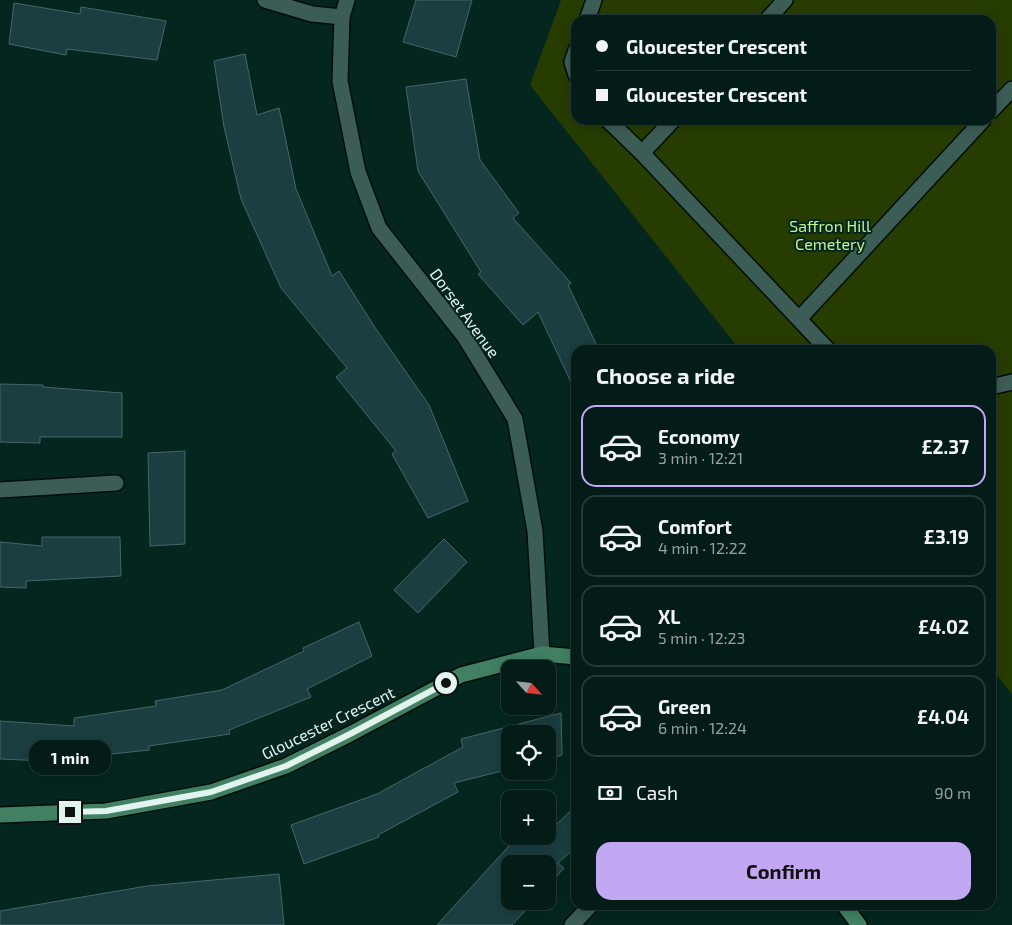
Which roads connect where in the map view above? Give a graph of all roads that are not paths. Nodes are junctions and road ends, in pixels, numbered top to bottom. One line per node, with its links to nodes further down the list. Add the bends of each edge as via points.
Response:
1 (265, 0): 7 (street, via 312,14)
2 (347, 0): 7 (street, Dorset Avenue)
3 (594, 0): 5 (street)
4 (785, 0): 6 (street)
5 (589, 15)
6 (772, 15)
7 (342, 17): 20 (street, Dorset Avenue, via 340,81 358,172 379,228 464,336 515,419 535,531)
8 (1012, 89): 9 (street)
9 (996, 106)
10 (613, 125): 13 (street)
11 (668, 125): 13 (street)
12 (978, 125): 14 (street)
13 (642, 153): 14 (street)
14 (799, 319): 15 (street)
15 (823, 345)
16 (1012, 382): 17 (street)
17 (996, 386)
18 (116, 483): 19 (street)
19 (0, 490)
20 (542, 654): 21 (street, Gloucester Crescent); 22 (street, Gloucester Crescent, via 461,675 286,766 211,792 106,811)
21 (571, 657)
22 (0, 815)
23 (586, 910): 25 (street)
24 (848, 910): 26 (street)
25 (572, 925)
26 (859, 925)

